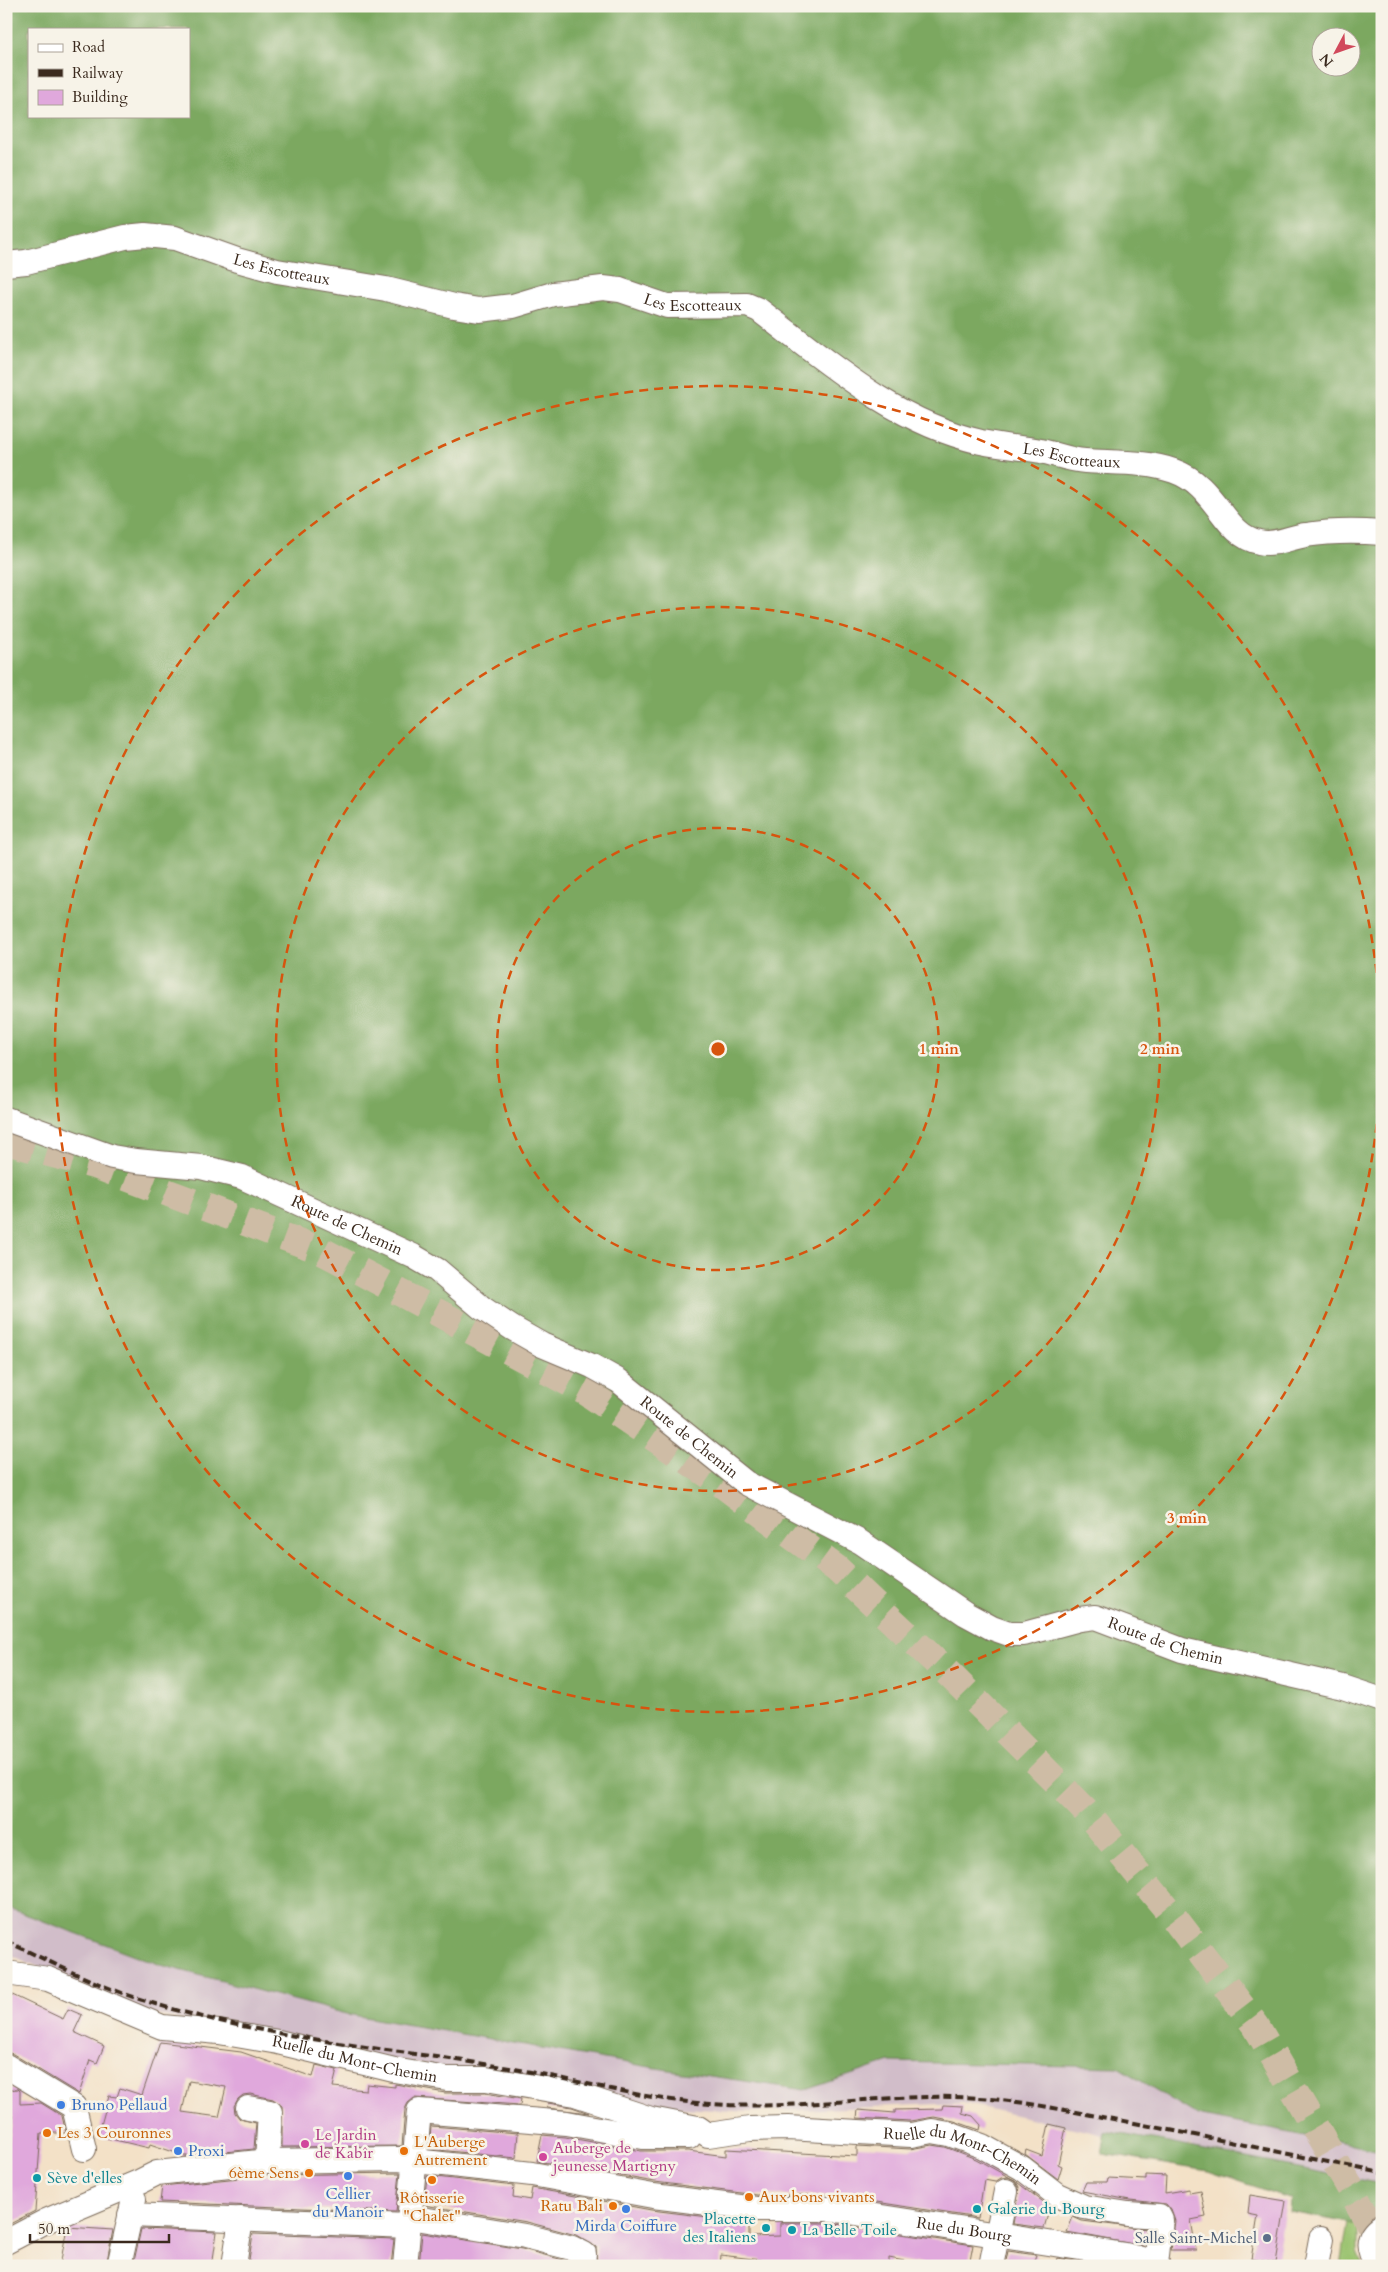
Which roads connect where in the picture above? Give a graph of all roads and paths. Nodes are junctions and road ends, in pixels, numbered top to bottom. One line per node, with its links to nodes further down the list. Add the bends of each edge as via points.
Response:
1 (6, 264): 2 (street, Les Escotteaux, via 145,235 175,238 264,268 386,289 473,310 498,309 553,294 602,288 620,290 667,306 747,305 759,310 855,382 917,420 952,434 1072,459 1130,462 1175,471 1199,484 1234,530 1260,543 1323,533)
2 (1382, 533)
3 (6, 1119): 4 (street, Route de Chemin, via 112,1157 201,1167 242,1177 412,1256 437,1270 482,1308 512,1328 620,1381 752,1487 860,1542 992,1628 1009,1634 1024,1634 1095,1617 1182,1650 1343,1687)
4 (1382, 1700)
5 (6, 1973): 8 (street, Ruelle du Mont-Chemin, via 48,1979 162,2027 278,2042 403,2072 447,2079 486,2079 575,2094 651,2119 698,2128)
6 (6, 2066): 9 (street, via 74,2107)
7 (248, 2108): 10 (street, via 270,2112)
8 (708, 2135): 11 (street, Ruelle du Mont-Chemin, via 643,2138 567,2123 419,2111); 21 (street, Ruelle du Mont-Chemin, via 788,2128 949,2134 982,2146 1022,2168 1057,2195 1076,2204 1159,2216 1160,2228)
9 (84, 2149)
10 (267, 2161): 11 (street, Rue du Bourg); 12 (street, Rue du Bourg, via 156,2173)
11 (414, 2161): 16 (street); 18 (street, Rue du Bourg, via 532,2174 653,2196 756,2209 830,2209)
12 (141, 2181): 14 (street); 20 (street, Rue du Bourg, via 46,2220)
13 (1006, 2191): 18 (street)
14 (130, 2215): 15 (street); 22 (street)
15 (241, 2219): 16 (street); 23 (street)
16 (410, 2221): 24 (street); 25 (street, via 525,2236 572,2248 584,2254)
17 (1382, 2225): 28 (street, via 1369,2240 1370,2254)
18 (996, 2236): 21 (street, Rue du Bourg); 26 (street)
19 (1321, 2239): 27 (street)
20 (6, 2242)
21 (1148, 2263)
22 (119, 2266)
23 (234, 2266)
24 (405, 2266)
25 (583, 2266)
26 (992, 2266)
27 (1316, 2266)
28 (1378, 2266)

